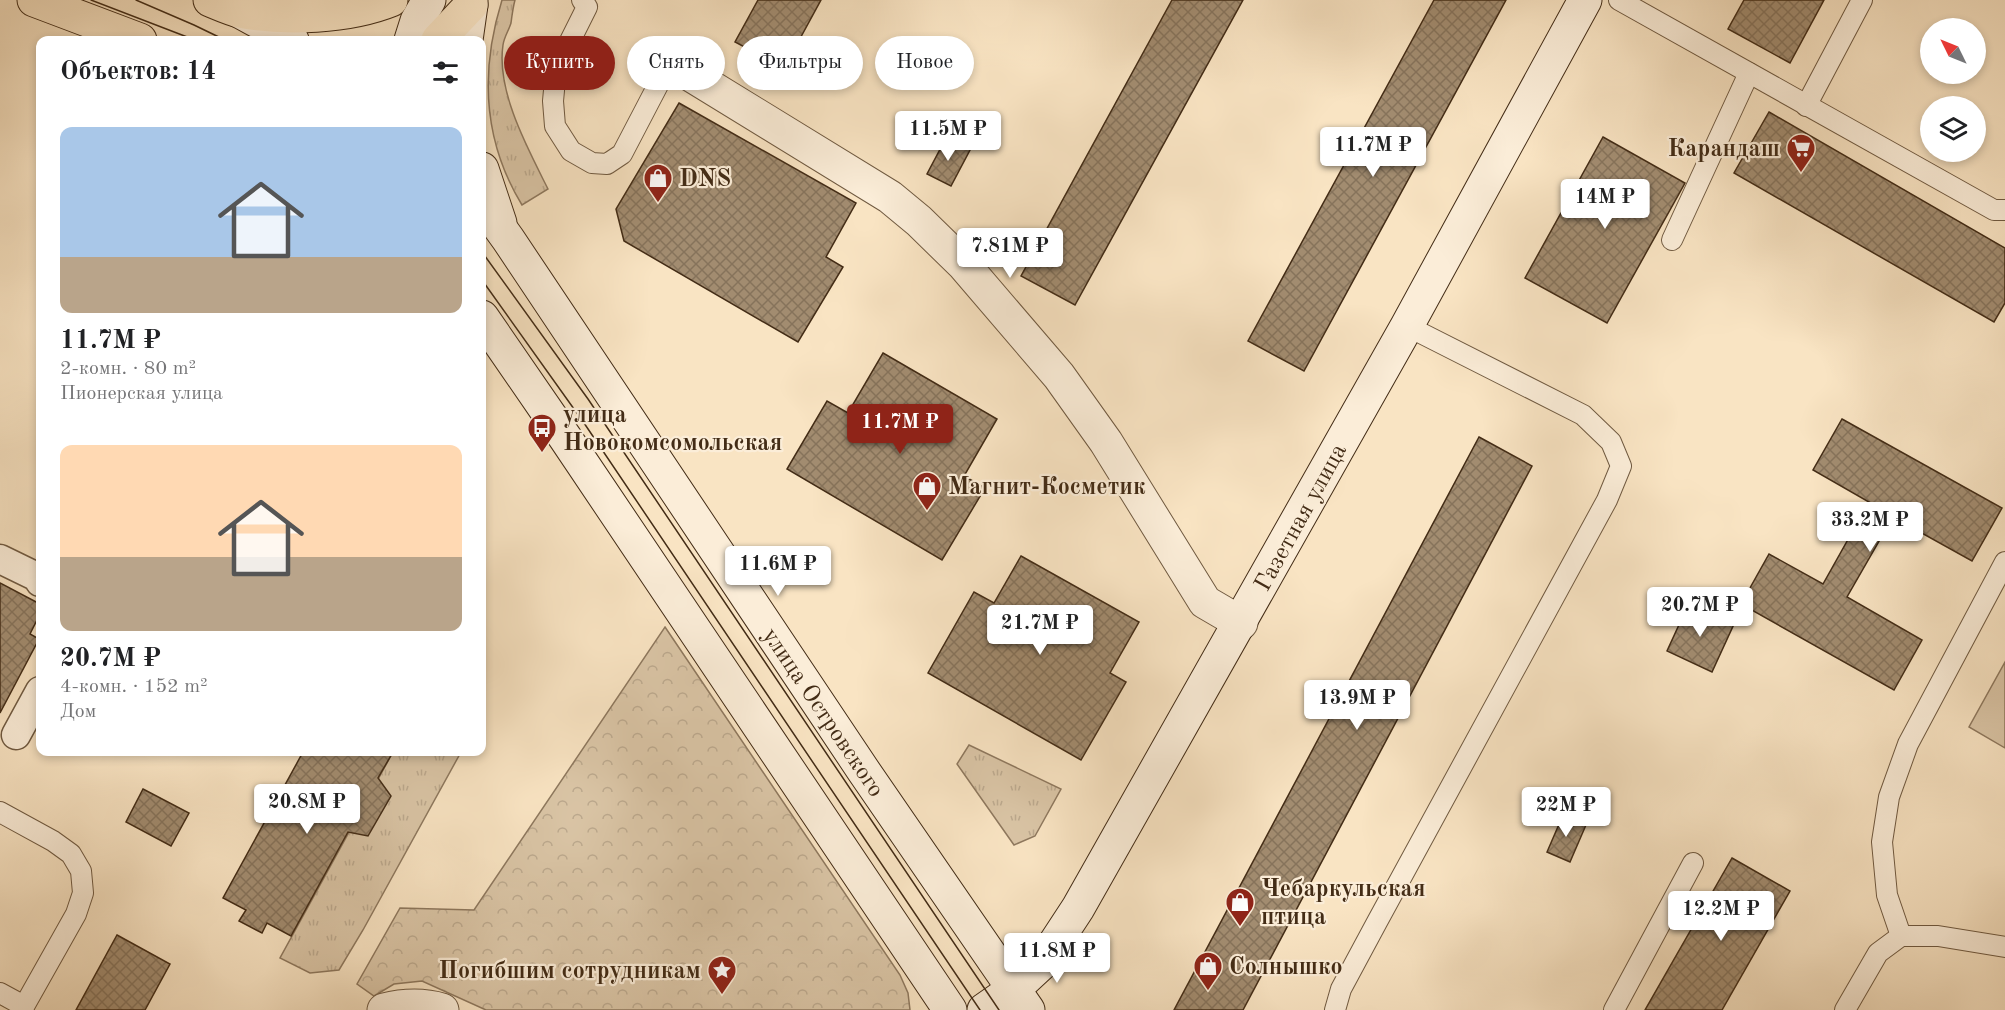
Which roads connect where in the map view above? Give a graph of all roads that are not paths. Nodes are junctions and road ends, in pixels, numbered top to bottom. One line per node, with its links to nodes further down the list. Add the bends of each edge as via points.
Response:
1 (34, 0): 10 (main road)
2 (391, 0): 9 (main road, via 370,8 292,17)
3 (429, 0): 12 (main road)
4 (582, 0): 16 (lane, via 587,7 556,69 553,101 555,126 571,151 592,163 607,164 622,154)
5 (1585, 0): 25 (main road, Газетная улица)
6 (1618, 0): 15 (lane)
7 (1862, 0): 18 (lane)
8 (471, 3): 13 (main road); 14 (main road)
9 (224, 5): 11 (main road)
10 (129, 36)
11 (284, 36)
12 (412, 36)
13 (442, 36)
14 (467, 36)
15 (1749, 73): 18 (lane); 23 (lane)
16 (655, 90)
17 (716, 90): 29 (main road, via 890,197 964,265 1059,376 1106,442 1205,602)
18 (1806, 106): 21 (lane, via 1994,210)
19 (486, 181): 22 (main road)
20 (486, 208): 22 (main road, улица Островского)
21 (2005, 210)
22 (504, 233): 37 (main road, улица Островского, via 863,771)
23 (1672, 240)
24 (486, 323): 41 (main road)
25 (1407, 326): 29 (main road, Газетная улица); 43 (lane, via 1583,415 1611,442 1621,466 1607,500 1346,980)
26 (0, 559): 28 (street)
27 (2005, 562): 34 (lane, via 1908,744 1889,797 1882,843 1887,895)
28 (36, 577)
29 (1241, 623): 37 (main road, Газетная улица, via 1078,908)
30 (36, 698): 31 (street)
31 (16, 735)
32 (0, 812): 38 (lane, via 71,854 81,871 83,892 76,914)
33 (1693, 863): 44 (lane)
34 (1901, 936): 35 (lane, via 1938,936); 45 (lane, via 1878,953)
35 (2005, 947)
36 (0, 993): 38 (lane)
37 (1021, 999): 42 (main road, Газетная улица)
38 (23, 1008)
39 (384, 1010): 40 (main road, via 425,1005)
40 (442, 1010)
41 (950, 1010)
42 (984, 1010)
43 (1335, 1010)
44 (1614, 1010)
45 (1845, 1010)

